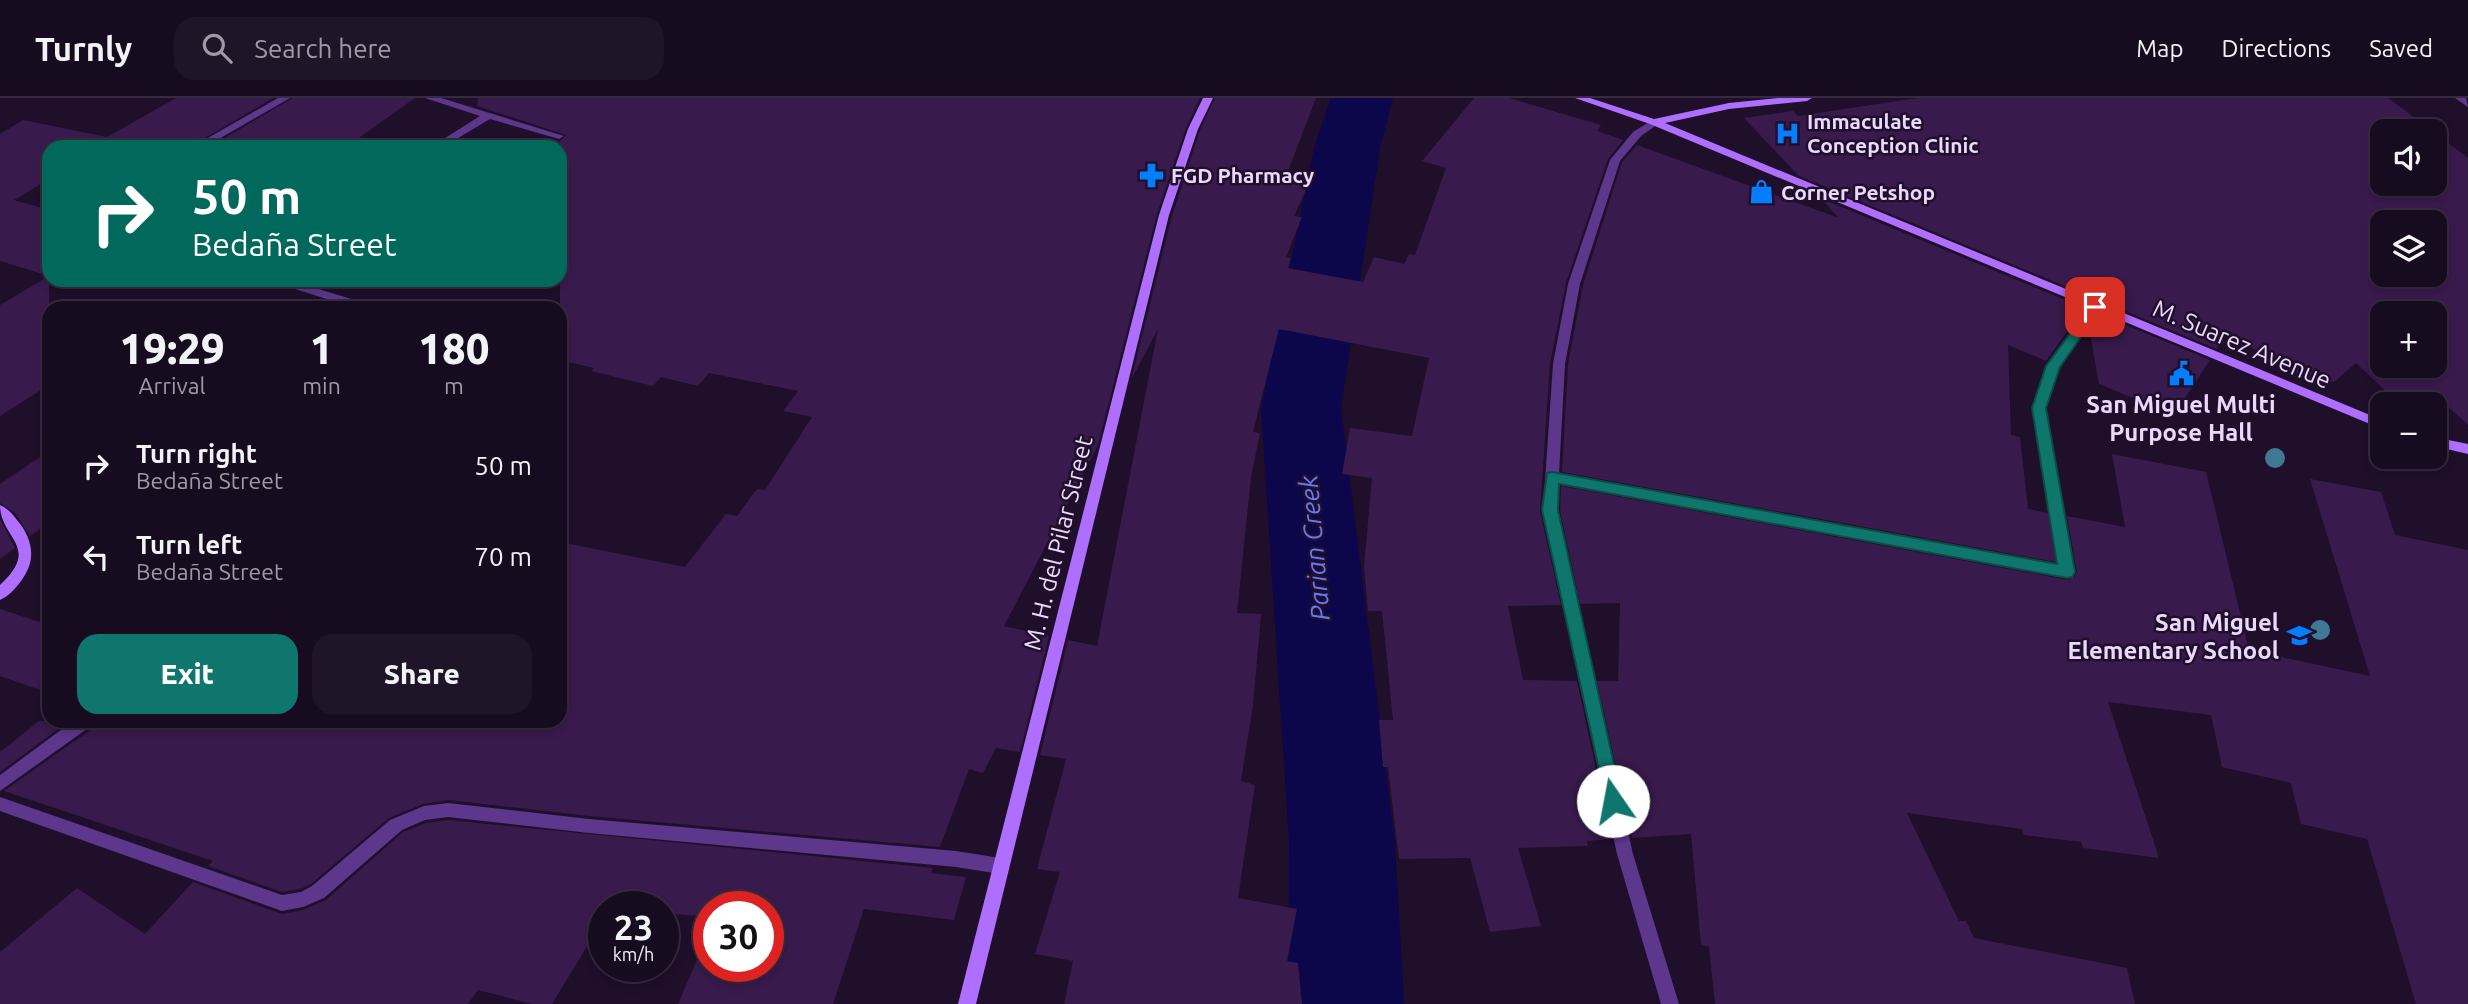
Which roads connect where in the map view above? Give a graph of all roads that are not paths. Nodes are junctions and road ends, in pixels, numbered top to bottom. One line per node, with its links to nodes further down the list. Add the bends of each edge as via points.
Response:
1 (285, 98): 11 (street)
2 (430, 98): 8 (street)
3 (1208, 98): 25 (street, M. H. del Pilar Street, via 1164,215)
4 (1580, 98): 9 (street, M. Suarez Avenue)
5 (1807, 98): 9 (street, via 1729,106)
6 (2460, 98): 7 (street)
7 (2468, 104)
8 (489, 115): 10 (street); 12 (street)
9 (1654, 122): 15 (street, M. Suarez Avenue); 19 (street, via 1615,160 1578,272 1559,364)
10 (559, 136)
11 (210, 140)
12 (448, 140)
13 (300, 287): 14 (street)
14 (344, 301)
15 (2095, 307): 16 (street, M. Suarez Avenue); 19 (street, via 2053,366 2039,408 2067,572)
16 (2370, 420)
17 (2447, 444): 18 (street)
18 (2468, 449)
19 (1552, 477): 27 (street, via 1550,510 1622,841)
20 (0, 510): 21 (street, via 26,542 24,564)
21 (0, 594)
22 (76, 728): 23 (street)
23 (0, 784)
24 (0, 804): 25 (street, via 282,903 318,892 396,825 424,813 448,810)
25 (1000, 866): 26 (street, M. H. del Pilar Street)
26 (967, 1004)
27 (1670, 1004)

